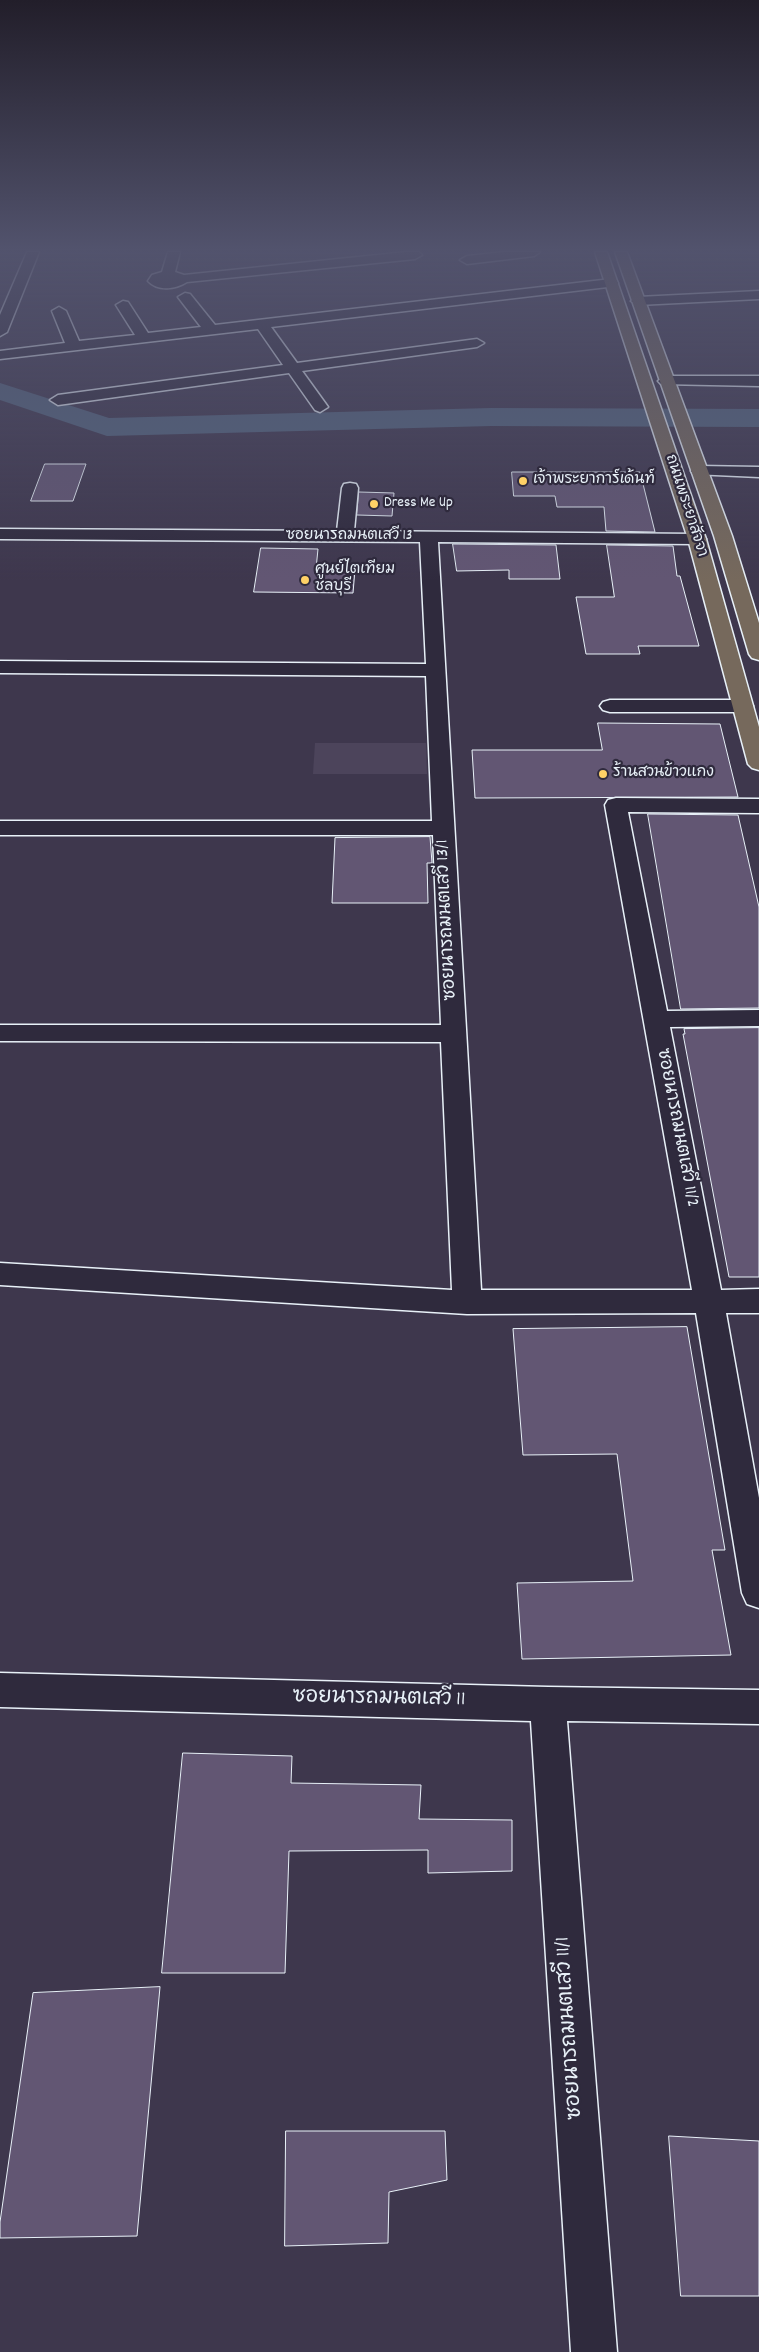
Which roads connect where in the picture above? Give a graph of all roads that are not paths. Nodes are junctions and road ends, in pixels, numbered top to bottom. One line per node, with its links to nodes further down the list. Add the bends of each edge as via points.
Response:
1 (289, 362): 5 (street)
2 (339, 362): 5 (street)
3 (637, 362): 17 (main road, ถนนพระยาสัจจา)
4 (659, 362): 6 (main road, ถนนพระยาสัจจา)
5 (293, 368): 8 (street); 9 (street)
6 (666, 381): 7 (street); 11 (main road, ถนนพระยาสัจจา)
7 (759, 381)
8 (58, 400)
9 (320, 407)
10 (759, 472): 11 (street)
11 (702, 478): 12 (street); 18 (main road, ถนนพระยาสัจจา)
12 (759, 487)
13 (350, 488): 15 (street)
14 (0, 534): 15 (street, ซอยนารถมนตเสวี 13)
15 (345, 538): 16 (street, ซอยนารถมนตเสวี 13)
16 (429, 538): 17 (street, ซอยนารถมนตเสวี 13); 20 (street, ซอยนารถมนตเสวี 13/1)
17 (697, 539): 22 (main road, ถนนพระยาสัจจา)
18 (759, 654)
19 (0, 667): 20 (street)
20 (436, 670): 26 (street, ซอยนารถมนตเสวี 13/1)
21 (610, 706): 22 (street)
22 (743, 706): 23 (main road, ถนนพระยาสัจจา)
23 (759, 764)
24 (759, 806): 28 (street, ซอยนารถมนตเสวี 11/2, via 616,805)
25 (0, 828): 26 (street)
26 (444, 828): 30 (street, ซอยนารถมนตเสวี 13/1)
27 (759, 1018): 28 (street)
28 (656, 1019): 34 (street, ซอยนารถมนตเสวี 11/2)
29 (0, 1033): 30 (street)
30 (454, 1034): 33 (street, ซอยนารถมนตเสวี 13/1)
31 (0, 1274): 33 (street)
32 (759, 1301): 34 (street)
33 (467, 1302): 34 (street)
34 (709, 1302): 35 (street, ซอยนารถมนตเสวี 11/2)
35 (759, 1593)
36 (0, 1690): 37 (street, ซอยนารถมนตเสวี 11)
37 (548, 1704): 38 (street, ซอยนารถมนตเสวี 11); 39 (street, ซอยนารถมนตเสวี 11/1)
38 (759, 1707)
39 (594, 2352)

